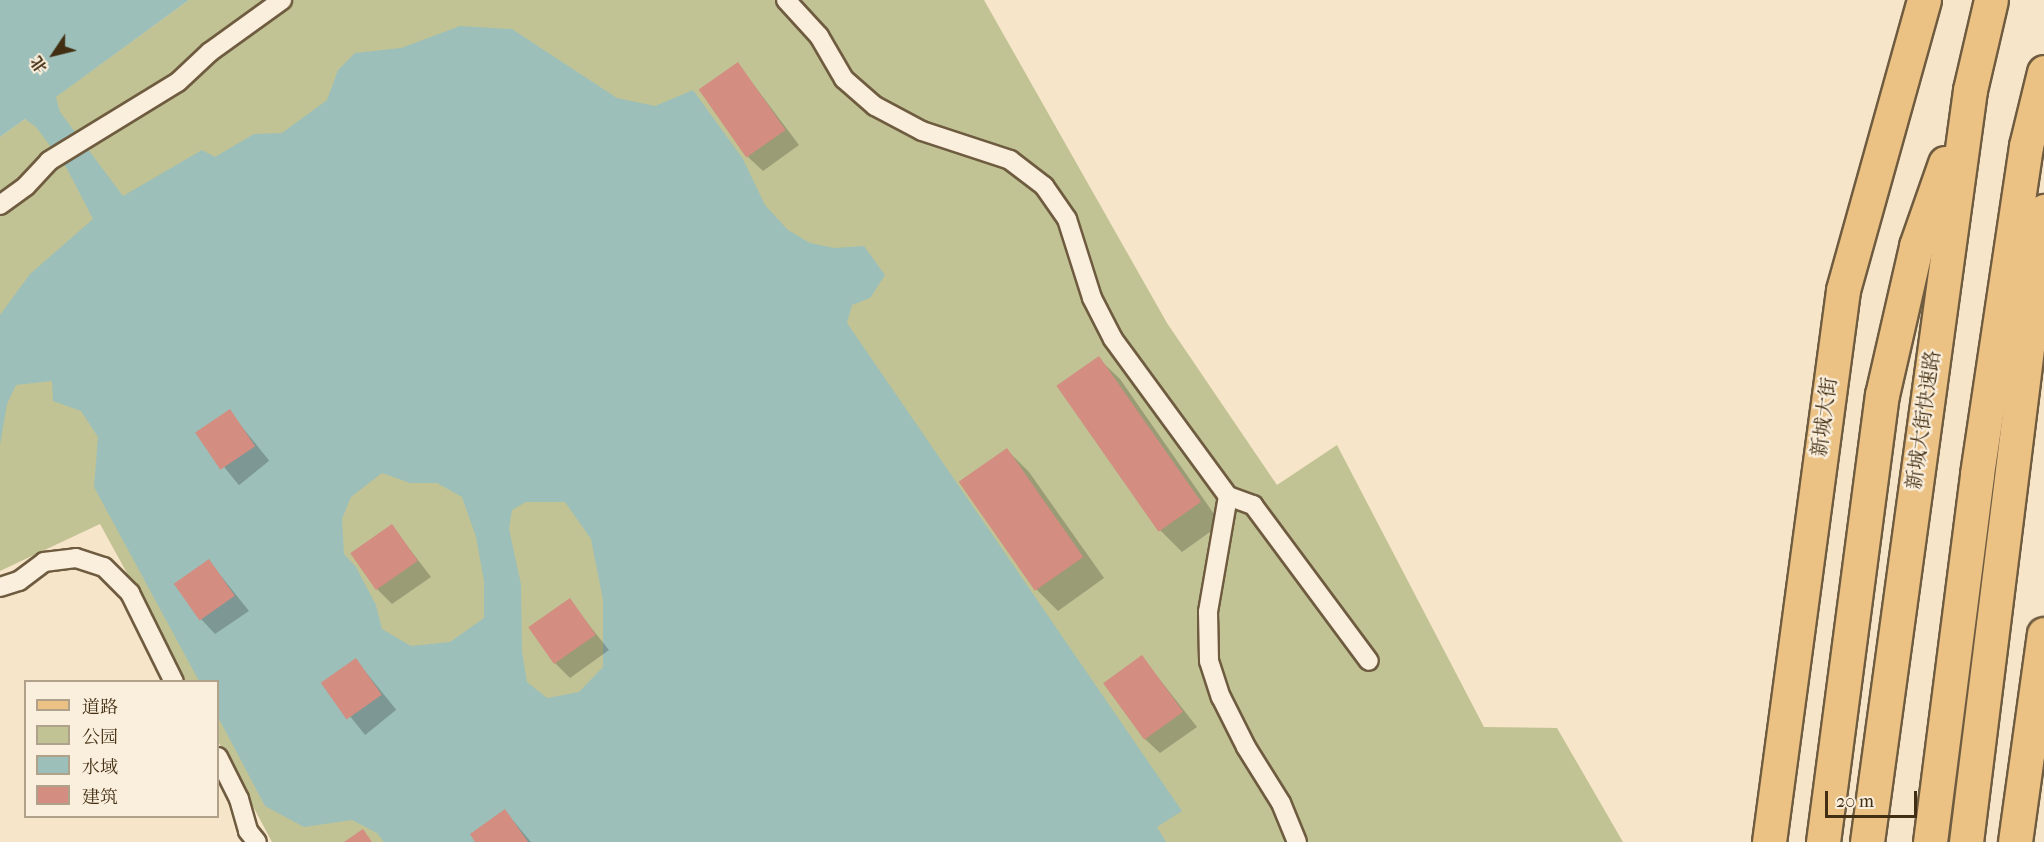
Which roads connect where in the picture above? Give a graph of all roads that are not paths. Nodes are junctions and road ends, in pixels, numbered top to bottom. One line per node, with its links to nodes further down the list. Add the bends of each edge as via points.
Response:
1 (282, 0): 7 (lane, via 210,52 178,82 50,161)
2 (786, 0): 9 (lane, via 819,36 844,79 874,106 922,131 1010,160 1044,186 1067,219 1092,298 1113,339)
3 (1924, 0): 17 (main road, 新城大街, via 1843,290)
4 (1991, 0): 6 (main road, 新城大街快速路)
5 (2044, 72): 20 (main road, via 2026,146 2005,286)
6 (1970, 90): 18 (main road, via 1916,246 1882,395); 19 (main road, 新城大街快速路)
7 (0, 205)
8 (2044, 211): 21 (main road)
9 (1228, 496): 12 (lane, via 1253,505); 16 (lane, via 1209,612 1209,661 1221,697 1281,803)
10 (0, 587): 13 (lane, via 19,581 44,562 76,558 104,567 130,593)
11 (2044, 634): 22 (main road)
12 (1369, 661)
13 (174, 680)
14 (219, 759): 15 (lane, via 239,799 248,831)
15 (257, 842)
16 (1297, 842)
17 (1768, 842)
18 (1823, 842)
19 (1867, 842)
20 (1930, 842)
21 (1966, 842)
22 (2015, 842)

